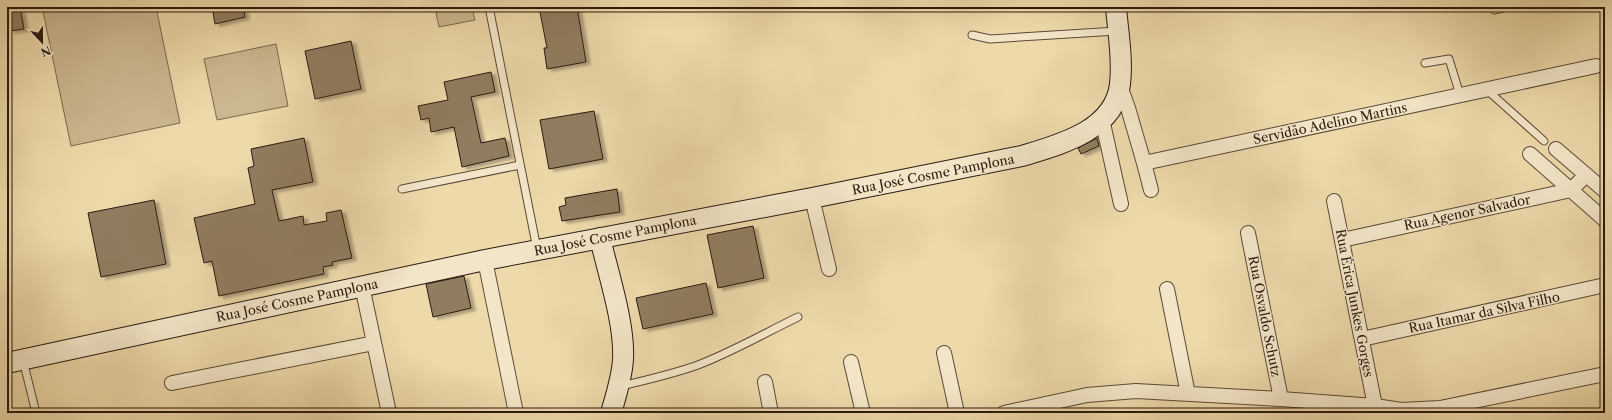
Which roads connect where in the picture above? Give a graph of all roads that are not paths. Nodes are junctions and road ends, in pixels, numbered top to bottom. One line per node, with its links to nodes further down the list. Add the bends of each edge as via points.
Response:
1 (489, 7): 17 (lane)
2 (1116, 7): 5 (main road, Rua José Cosme Pamplona)
3 (1508, 7): 4 (lane)
4 (1494, 10)
5 (1118, 31): 6 (lane, via 990,39); 9 (main road, Rua José Cosme Pamplona)
6 (972, 35)
7 (1425, 63): 11 (lane, via 1449,59)
8 (1596, 66): 10 (street, Servidão Adelino Martins)
9 (1120, 86): 12 (main road, Rua José Cosme Pamplona, via 1112,105); 16 (street)
10 (1487, 90): 11 (street, Servidão Adelino Martins); 13 (lane)
11 (1460, 95): 16 (street, Servidão Adelino Martins)
12 (1102, 119): 23 (main road, Rua José Cosme Pamplona, via 1079,136 1022,156); 25 (street)
13 (1544, 141)
14 (1556, 149): 18 (street)
15 (1530, 154): 21 (street)
16 (1144, 163): 20 (street)
17 (520, 165): 19 (lane); 30 (lane)
18 (1586, 175): 21 (street); 22 (street)
19 (402, 189)
20 (1151, 190)
21 (1570, 190): 26 (street); 29 (street, Rua Agenor Salvador)
22 (1605, 191)
23 (812, 198): 28 (main road, Rua José Cosme Pamplona); 32 (street)
24 (1334, 201): 29 (street, Rua Érica Junkes Gorges)
25 (1121, 204)
26 (1605, 220)
27 (1248, 233): 47 (street, Rua Osvaldo Schutz)
28 (600, 238): 30 (main road, Rua José Cosme Pamplona); 45 (main road, via 615,300 622,344 622,369)
29 (1342, 240): 37 (street, Rua Érica Junkes Gorges)
30 (537, 250): 31 (main road, Rua José Cosme Pamplona)
31 (485, 260): 34 (main road, Rua José Cosme Pamplona); 51 (street)
32 (829, 269)
33 (1605, 285): 37 (street, Rua Itamar da Silva Filho)
34 (362, 286): 38 (street); 40 (main road, Rua José Cosme Pamplona)
35 (1167, 289): 46 (street)
36 (798, 317): 45 (lane, via 697,365)
37 (1362, 339): 48 (street, Rua Érica Junkes Gorges)
38 (374, 343): 44 (street); 50 (street)
39 (944, 353): 55 (street)
40 (15, 362): 49 (lane)
41 (851, 362): 54 (street)
42 (1605, 374): 48 (street, via 1440,408 1401,410)
43 (765, 382): 53 (street)
44 (172, 383)
45 (618, 386): 52 (main road)
46 (1188, 394): 47 (street); 56 (street, via 1112,392)
47 (1281, 399): 48 (street)
48 (1375, 406)
49 (36, 413)
50 (388, 413)
51 (516, 413)
52 (611, 413)
53 (771, 413)
54 (862, 413)
55 (957, 413)
56 (1004, 413)

